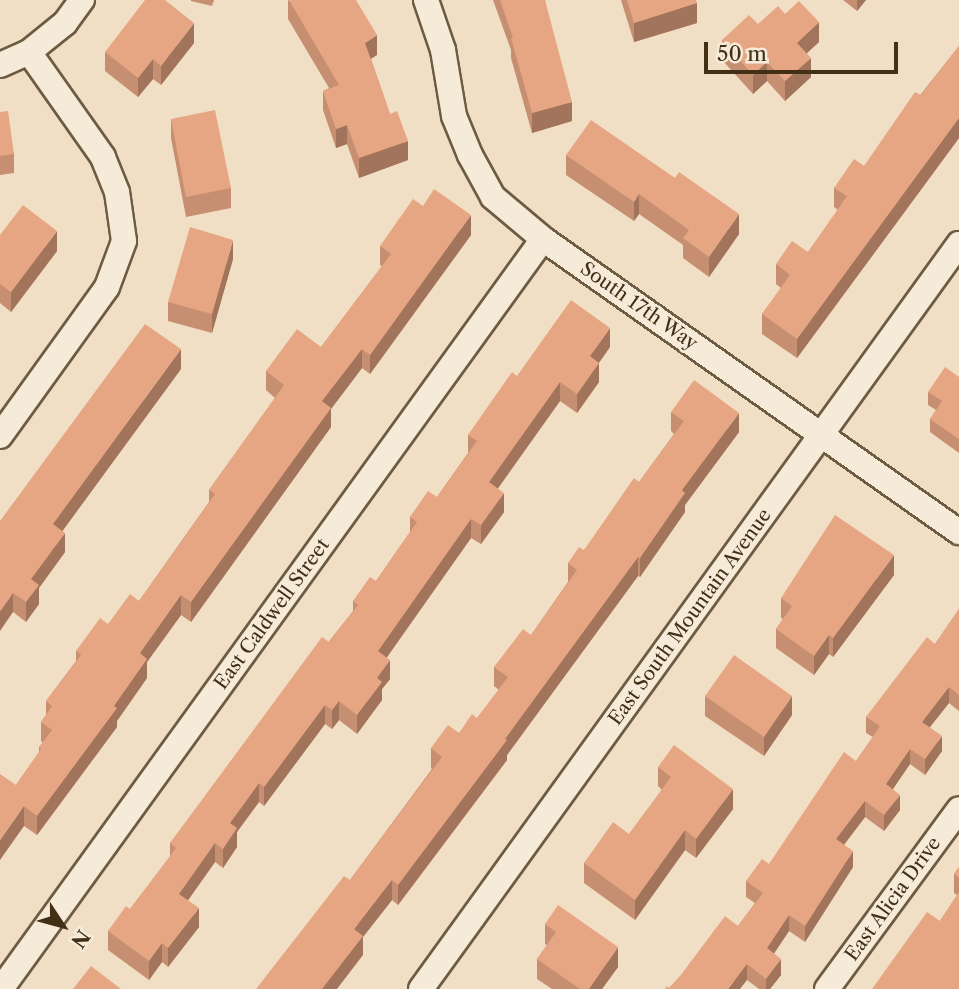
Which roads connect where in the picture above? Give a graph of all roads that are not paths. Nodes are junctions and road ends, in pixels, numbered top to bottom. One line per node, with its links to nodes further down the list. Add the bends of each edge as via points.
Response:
1 (82, 0): 3 (street, via 65,23)
2 (426, 0): 5 (street, South 17th Way, via 443,50 454,116 470,155 493,197)
3 (29, 52): 4 (street); 8 (street, via 103,157 117,192 124,241 107,287)
4 (0, 65)
5 (542, 239): 7 (street, South 17th Way); 11 (street, East Caldwell Street)
6 (959, 244): 7 (street, East South Mountain Avenue)
7 (823, 434): 9 (street, South 17th Way); 12 (street, East South Mountain Avenue)
8 (0, 436)
9 (959, 532)
10 (959, 809): 13 (street, East Alicia Drive)
11 (1, 989)
12 (421, 989)
13 (827, 989)

